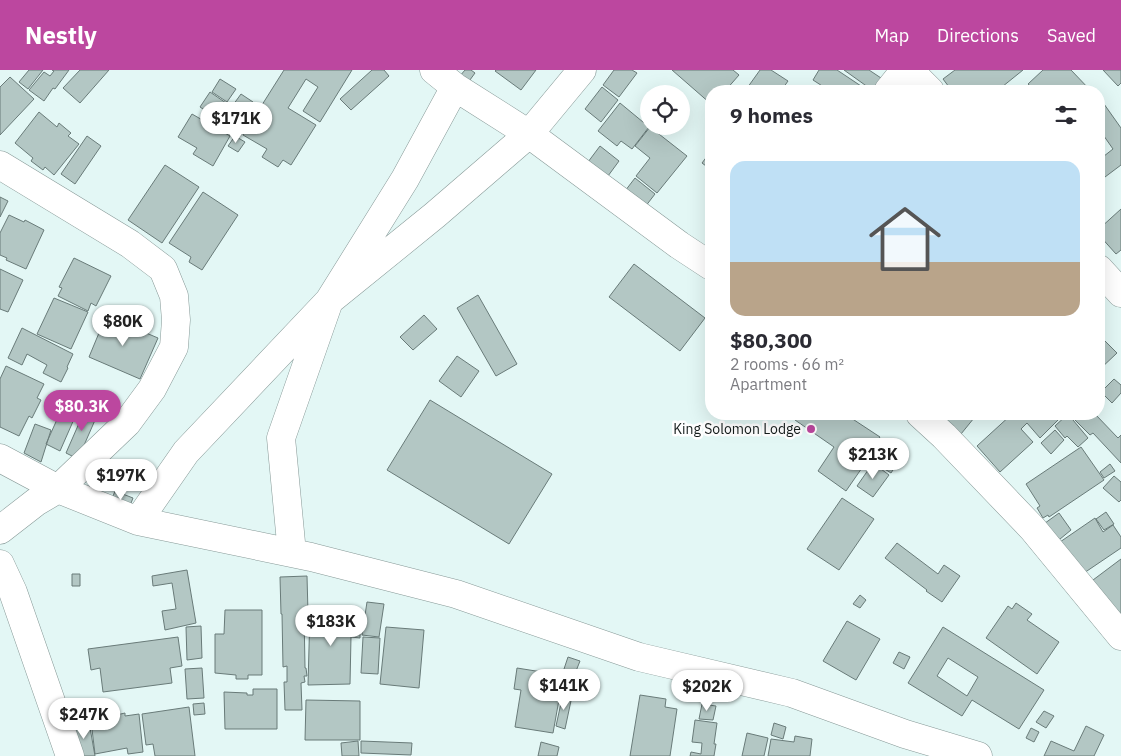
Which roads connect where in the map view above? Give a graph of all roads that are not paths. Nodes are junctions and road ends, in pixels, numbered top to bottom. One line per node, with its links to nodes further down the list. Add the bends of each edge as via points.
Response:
1 (434, 70): 7 (street)
2 (582, 70): 8 (street)
3 (905, 70): 5 (street)
4 (910, 70): 6 (street)
5 (893, 85)
6 (924, 85)
7 (456, 87): 8 (street); 13 (street, via 405,179)
8 (529, 134): 10 (street); 13 (street)
9 (0, 165): 16 (street, via 130,244 163,268 174,296 174,347 152,389 127,423)
10 (705, 262)
11 (1105, 276): 12 (street)
12 (1121, 293)
13 (329, 301): 17 (street, via 186,452); 19 (street, via 281,438)
14 (927, 420): 21 (street, via 1033,530)
15 (0, 458): 16 (street)
16 (58, 489): 17 (street); 18 (street)
17 (138, 521): 19 (street)
18 (0, 530)
19 (292, 552): 23 (street, via 456,594 639,657 792,693 905,734)
20 (0, 564): 22 (street, via 13,592)
21 (1121, 636)
22 (70, 756)
23 (978, 756)

